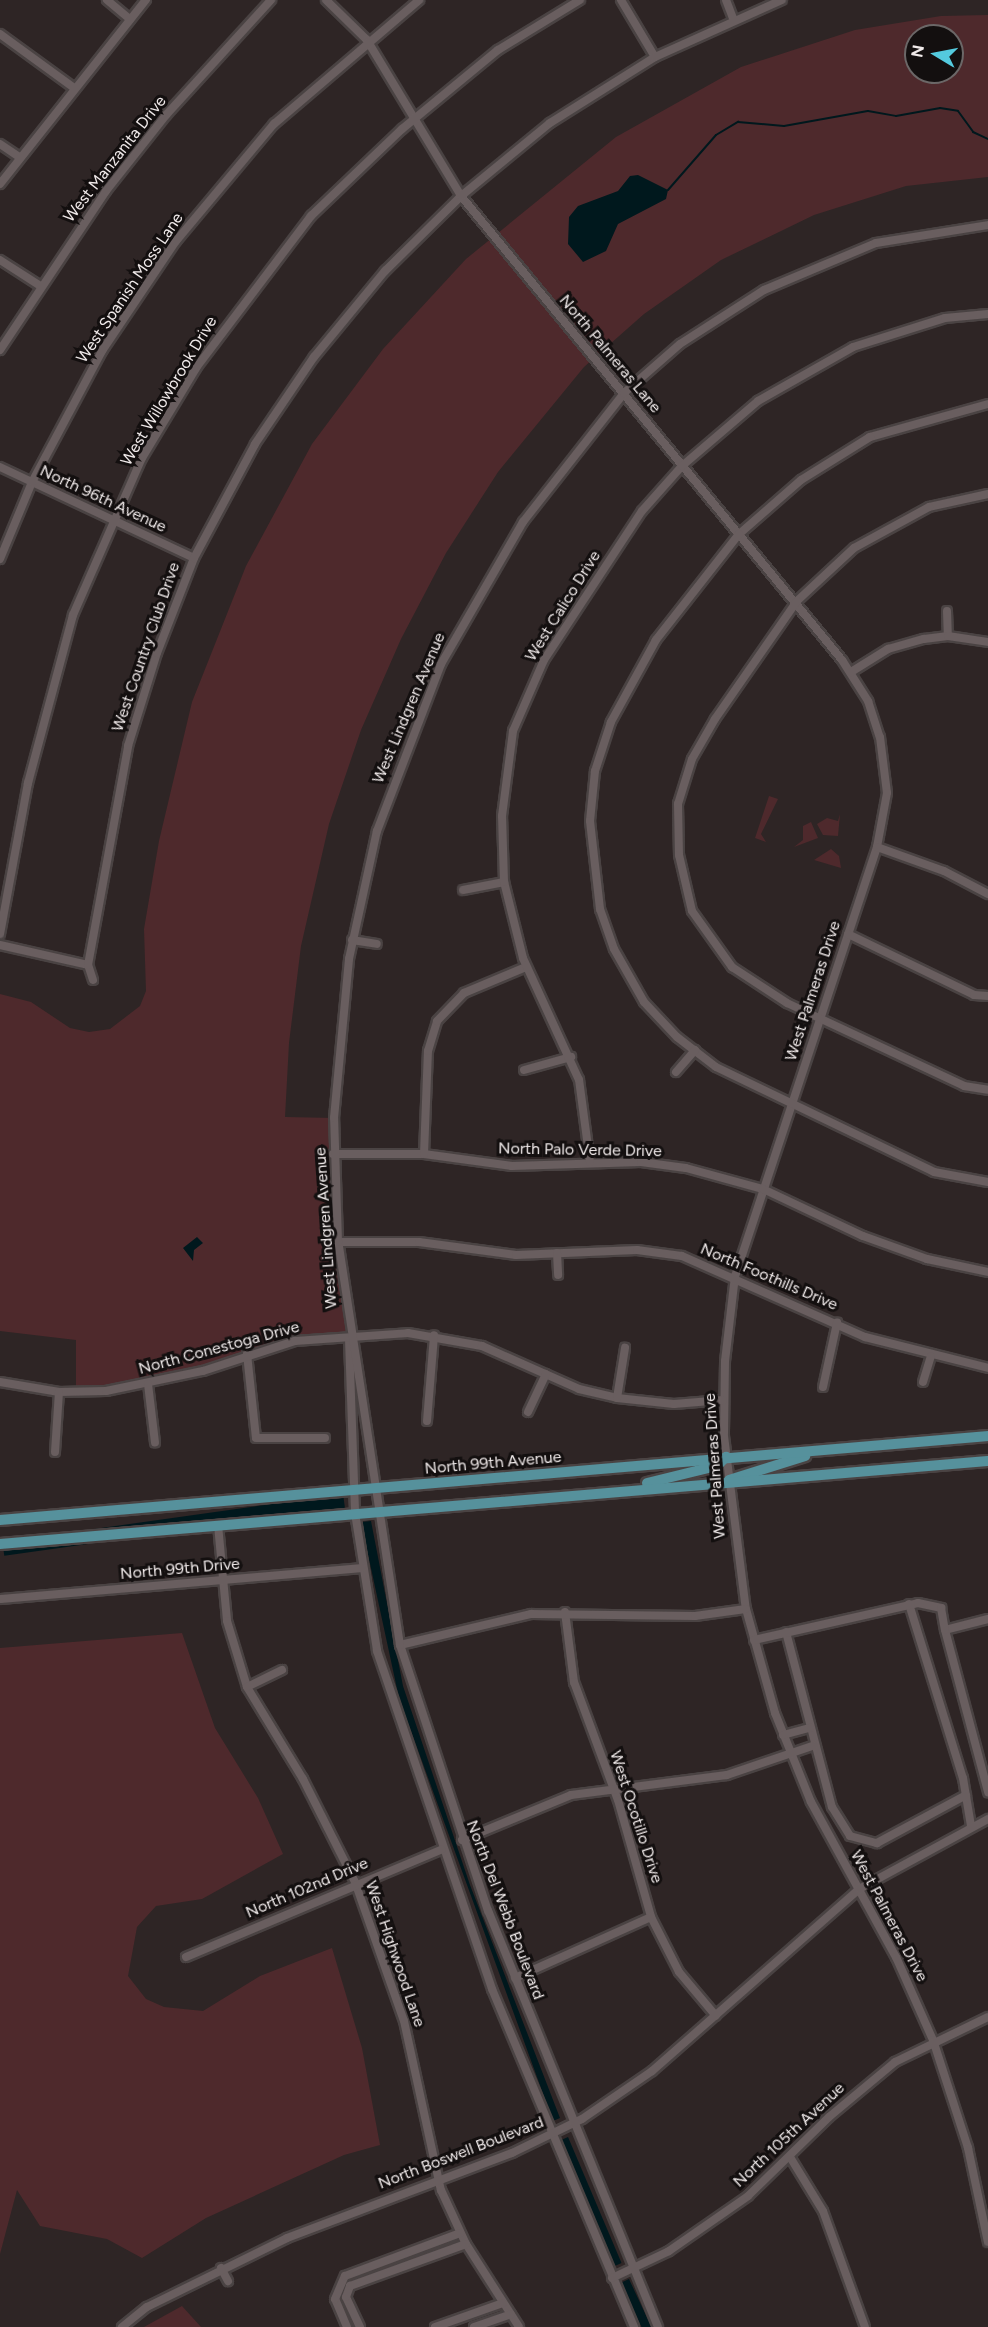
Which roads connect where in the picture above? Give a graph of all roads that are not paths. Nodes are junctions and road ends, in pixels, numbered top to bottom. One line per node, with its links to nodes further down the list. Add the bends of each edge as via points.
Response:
1 (107, 0): 11 (street)
2 (146, 0): 11 (street)
3 (271, 0): 23 (street, West Manzanita Drive, via 166,115)
4 (326, 0): 13 (street)
5 (419, 0): 13 (street, West Spanish Moss Lane)
6 (580, 0): 16 (street, West Willowbrook Drive, via 498,50)
7 (621, 0): 14 (street)
8 (726, 0): 10 (street)
9 (782, 0): 10 (street, West Country Club Drive)
10 (733, 18): 14 (street, West Country Club Drive)
11 (130, 19): 15 (street)
12 (0, 34): 15 (street)
13 (368, 40): 16 (street, North Palmeras Lane); 30 (street, West Spanish Moss Lane, via 274,124 176,241 102,351)
14 (655, 57): 20 (street, West Country Club Drive, via 550,123)
15 (73, 87): 18 (street)
16 (412, 119): 20 (street, North Palmeras Lane); 32 (street, West Willowbrook Drive, via 311,216 226,323 142,458)
17 (0, 144): 18 (street)
18 (19, 157): 19 (street)
19 (0, 184)
20 (461, 196): 26 (street, North Palmeras Lane); 34 (street, West Country Club Drive, via 385,271 314,357 255,444)
21 (988, 225): 26 (street, West Lindgren Avenue, via 876,243 764,290 680,344)
22 (0, 260): 23 (street)
23 (39, 285): 25 (street, West Manzanita Drive)
24 (988, 314): 28 (street, West Calico Drive, via 906,329 821,362 758,400)
25 (0, 350)
26 (624, 393): 28 (street, North Palmeras Lane); 47 (street, West Lindgren Avenue, via 523,522 441,664 377,831)
27 (988, 404): 33 (street, via 870,437 801,480)
28 (682, 465): 33 (street, North Palmeras Lane); 42 (street, West Calico Drive, via 642,511 584,596 544,660 513,731 502,816)
29 (0, 467): 30 (street, North 96th Avenue)
30 (32, 482): 32 (street, North 96th Avenue); 35 (street, West Spanish Moss Lane)
31 (988, 494): 36 (street, via 929,507 854,548)
32 (114, 520): 34 (street, North 96th Avenue); 45 (street, West Willowbrook Drive, via 73,615 54,676)
33 (739, 534): 36 (street, North Palmeras Lane); 55 (street, via 656,640 616,712 595,771 590,820 600,909 614,949 644,1002)
34 (194, 558): 50 (street, West Country Club Drive, via 128,746)
35 (0, 559)
36 (797, 601): 40 (street, North Palmeras Lane); 54 (street, via 755,656 692,759 678,804 679,855 692,911 720,953 756,986)
37 (947, 611): 38 (street)
38 (948, 636): 39 (street); 40 (street, via 888,649)
39 (988, 642)
40 (851, 672): 41 (street, West Palmeras Drive, via 868,701 884,755 887,793)
41 (877, 847): 44 (street, via 944,871); 46 (street, West Palmeras Drive)
42 (504, 882): 43 (street); 51 (street, West Calico Drive)
43 (463, 890)
44 (988, 894)
45 (0, 934)
46 (848, 934): 53 (street, via 974,995); 54 (street, West Palmeras Drive)
47 (352, 940): 48 (street); 61 (street, West Lindgren Avenue, via 339,1034)
48 (377, 944)
49 (0, 945): 50 (street)
50 (88, 965): 52 (street, West Country Club Drive)
51 (526, 967): 56 (street, West Calico Drive); 62 (street, via 464,993 437,1021 428,1052)
52 (93, 980)
53 (988, 996)
54 (820, 1019): 59 (street, via 964,1086); 60 (street, West Palmeras Drive)
55 (694, 1050): 58 (street); 60 (street)
56 (571, 1057): 57 (street); 63 (street, West Calico Drive, via 585,1104)
57 (524, 1070)
58 (676, 1072)
59 (988, 1090)
60 (792, 1104): 64 (street, via 934,1172); 65 (street, West Palmeras Drive)
61 (333, 1154): 62 (street, North Palo Verde Drive); 66 (street, West Lindgren Avenue)
62 (424, 1154): 63 (street, North Palo Verde Drive, via 512,1166)
63 (590, 1162): 65 (street, North Palo Verde Drive, via 686,1168)
64 (988, 1182)
65 (763, 1189): 68 (street, North Palo Verde Drive, via 863,1236 963,1270); 70 (street, West Palmeras Drive)
66 (338, 1242): 67 (street, North Foothills Drive, via 419,1242 516,1255); 73 (street, West Lindgren Avenue)
67 (557, 1253): 69 (street); 70 (street, North Foothills Drive, via 637,1250 682,1256)
68 (988, 1272)
69 (558, 1275)
70 (735, 1276): 71 (street, North Foothills Drive); 85 (street, West Palmeras Drive)
71 (837, 1323): 76 (street, North Foothills Drive); 82 (street)
72 (434, 1335): 73 (street, North Conestoga Drive); 78 (street, North Conestoga Drive, via 482,1346); 87 (street)
73 (350, 1336): 75 (street, North Conestoga Drive, via 295,1341); 96 (street, West Lindgren Avenue, via 370,1429); 97 (street, West Lindgren Avenue)
74 (626, 1348): 84 (street)
75 (247, 1354): 81 (street, North Conestoga Drive); 89 (street, via 256,1438)
76 (931, 1356): 77 (street, North Foothills Drive); 80 (street)
77 (988, 1368)
78 (546, 1374): 84 (street, North Conestoga Drive); 86 (street)
79 (0, 1382): 83 (street, North Conestoga Drive)
80 (923, 1382)
81 (148, 1384): 83 (street, North Conestoga Drive); 90 (street)
82 (823, 1387)
83 (59, 1392): 92 (street)
84 (617, 1398): 85 (street, North Conestoga Drive, via 674,1404)
85 (723, 1400): 93 (street, West Palmeras Drive)
86 (528, 1412)
87 (427, 1421)
88 (988, 1436): 91 (main road, North 99th Avenue)
89 (325, 1438)
90 (155, 1443)
91 (831, 1449): 93 (main road, North 99th Avenue); 95 (main road, via 744,1471)
92 (56, 1452)
93 (726, 1458): 95 (street, West Palmeras Drive); 96 (main road, North 99th Avenue); 98 (main road, via 717,1466)
94 (988, 1461): 95 (main road)
95 (729, 1481): 98 (main road); 108 (street, West Palmeras Drive)
96 (374, 1488): 97 (main road, North 99th Avenue); 99 (street, North Del Webb Boulevard)
97 (354, 1489): 100 (street); 101 (main road, North 99th Avenue)
98 (618, 1490): 99 (main road)
99 (377, 1511): 100 (main road); 114 (street, North Del Webb Boulevard)
100 (355, 1513): 102 (main road); 104 (street)
101 (0, 1520)
102 (218, 1525): 103 (main road); 105 (street, West Highwood Lane)
103 (0, 1544)
104 (362, 1568): 105 (street, North 99th Drive); 127 (street, via 377,1651)
105 (222, 1580): 106 (street, North 99th Drive); 116 (street, West Highwood Lane)
106 (0, 1599)
107 (909, 1604): 111 (street, via 941,1608); 112 (street); 123 (street)
108 (746, 1609): 109 (street, via 688,1616); 113 (street, West Palmeras Drive)
109 (565, 1612): 114 (street); 121 (street, West Ocotillo Drive, via 574,1682)
110 (988, 1619): 111 (street)
111 (945, 1630): 122 (street)
112 (786, 1632): 113 (street); 117 (street)
113 (754, 1640): 118 (street, West Palmeras Drive)
114 (400, 1645): 126 (street, North Del Webb Boulevard)
115 (282, 1670): 116 (street)
116 (247, 1687): 128 (street, West Highwood Lane, via 303,1779)
117 (810, 1728): 118 (street); 119 (street)
118 (783, 1736): 120 (street, West Palmeras Drive)
119 (815, 1745): 120 (street); 123 (street, via 832,1807 850,1836 865,1843 877,1843)
120 (789, 1752): 121 (street, via 727,1775); 129 (street, West Palmeras Drive)
121 (614, 1788): 126 (street, via 553,1800); 130 (street, West Ocotillo Drive)
122 (988, 1792)
123 (966, 1795): 125 (street)
124 (988, 1819): 125 (street, North Boswell Boulevard)
125 (971, 1826): 129 (street, North Boswell Boulevard)
126 (462, 1840): 132 (street, North Del Webb Boulevard)
127 (441, 1850): 128 (street, North 102nd Drive); 137 (street)
128 (355, 1882): 131 (street, North 102nd Drive); 139 (street, West Highwood Lane, via 407,2032)
129 (859, 1889): 133 (street, North Boswell Boulevard); 135 (street, West Palmeras Drive)
130 (651, 1917): 132 (street); 133 (street, West Ocotillo Drive, via 679,1972)
131 (186, 1957)
132 (515, 1978): 136 (street, North Del Webb Boulevard)
133 (716, 2016): 136 (street, North Boswell Boulevard, via 652,2071)
134 (988, 2017): 135 (street, North 105th Avenue)
135 (933, 2040): 138 (street, North 105th Avenue, via 870,2082); 141 (street, West Palmeras Drive, via 968,2148)
136 (571, 2125): 137 (street, North Boswell Boulevard); 144 (street, North Del Webb Boulevard)
137 (550, 2136): 139 (street, North Boswell Boulevard); 145 (street)
138 (790, 2157): 144 (street, North 105th Avenue, via 711,2224); 157 (street, via 824,2211)
139 (438, 2181): 140 (street, West Highwood Lane); 143 (street, North Boswell Boulevard)
140 (460, 2233): 142 (street, West Highwood Lane); 150 (street, via 337,2282 335,2299)
141 (988, 2241)
142 (466, 2244): 147 (street, West Highwood Lane); 151 (street, via 350,2286 346,2297)
143 (221, 2268): 146 (street); 149 (street, North Boswell Boulevard, via 147,2307)
144 (632, 2268): 145 (street, North 105th Avenue); 156 (street, North Del Webb Boulevard)
145 (612, 2278): 155 (street)
146 (228, 2281)
147 (504, 2302): 148 (street, West Highwood Lane); 152 (street)
148 (511, 2314): 153 (street); 154 (street, West Highwood Lane)
149 (122, 2327)
150 (347, 2327)
151 (360, 2327)
152 (435, 2327)
153 (474, 2327)
154 (519, 2327)
155 (634, 2327)
156 (658, 2327)
157 (865, 2327)

